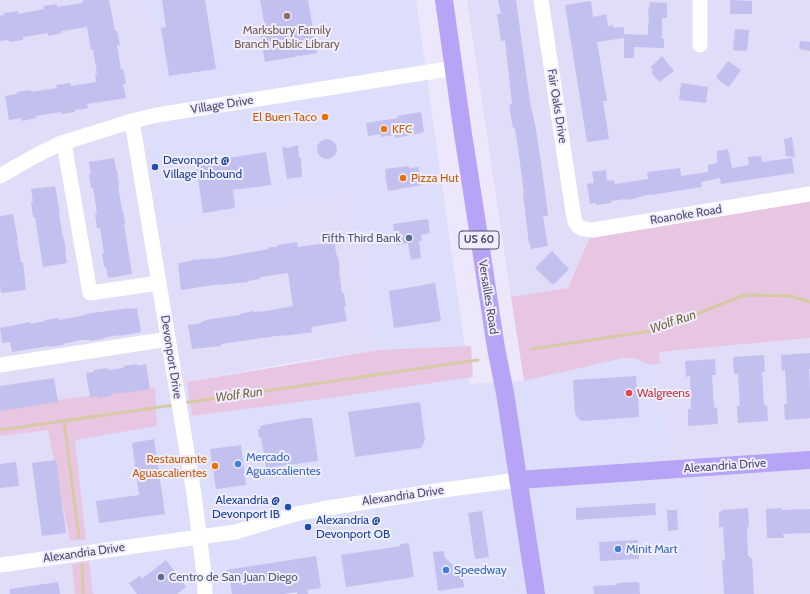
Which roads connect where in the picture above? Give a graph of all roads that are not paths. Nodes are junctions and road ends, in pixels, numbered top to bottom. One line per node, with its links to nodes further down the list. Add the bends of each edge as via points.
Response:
1 (444, 0): 5 (main road, Versailles Road / US 60)
2 (540, 0): 10 (street, Fair Oaks Drive)
3 (700, 0): 4 (street)
4 (700, 45)
5 (454, 68): 6 (street, Village Drive); 15 (main road, Versailles Road / US 60)
6 (132, 121): 7 (street, Village Drive); 11 (street, Devonport Drive)
7 (64, 143): 8 (street, Village Drive); 11 (street, via 90,293)
8 (0, 176)
9 (810, 194): 10 (street, Roanoke Road, via 593,230 578,226)
10 (573, 212)
11 (159, 283): 12 (street, Devonport Drive)
12 (168, 339): 13 (street); 16 (street, Devonport Drive)
13 (0, 365)
14 (810, 460): 15 (main road, Alexandria Drive)
15 (518, 480): 16 (street, Alexandria Drive, via 329,507 235,532); 19 (main road, Versailles Road / US 60)
16 (200, 538): 17 (street, Alexandria Drive); 18 (street, Devonport Drive)
17 (0, 565)
18 (205, 594)
19 (536, 594)

